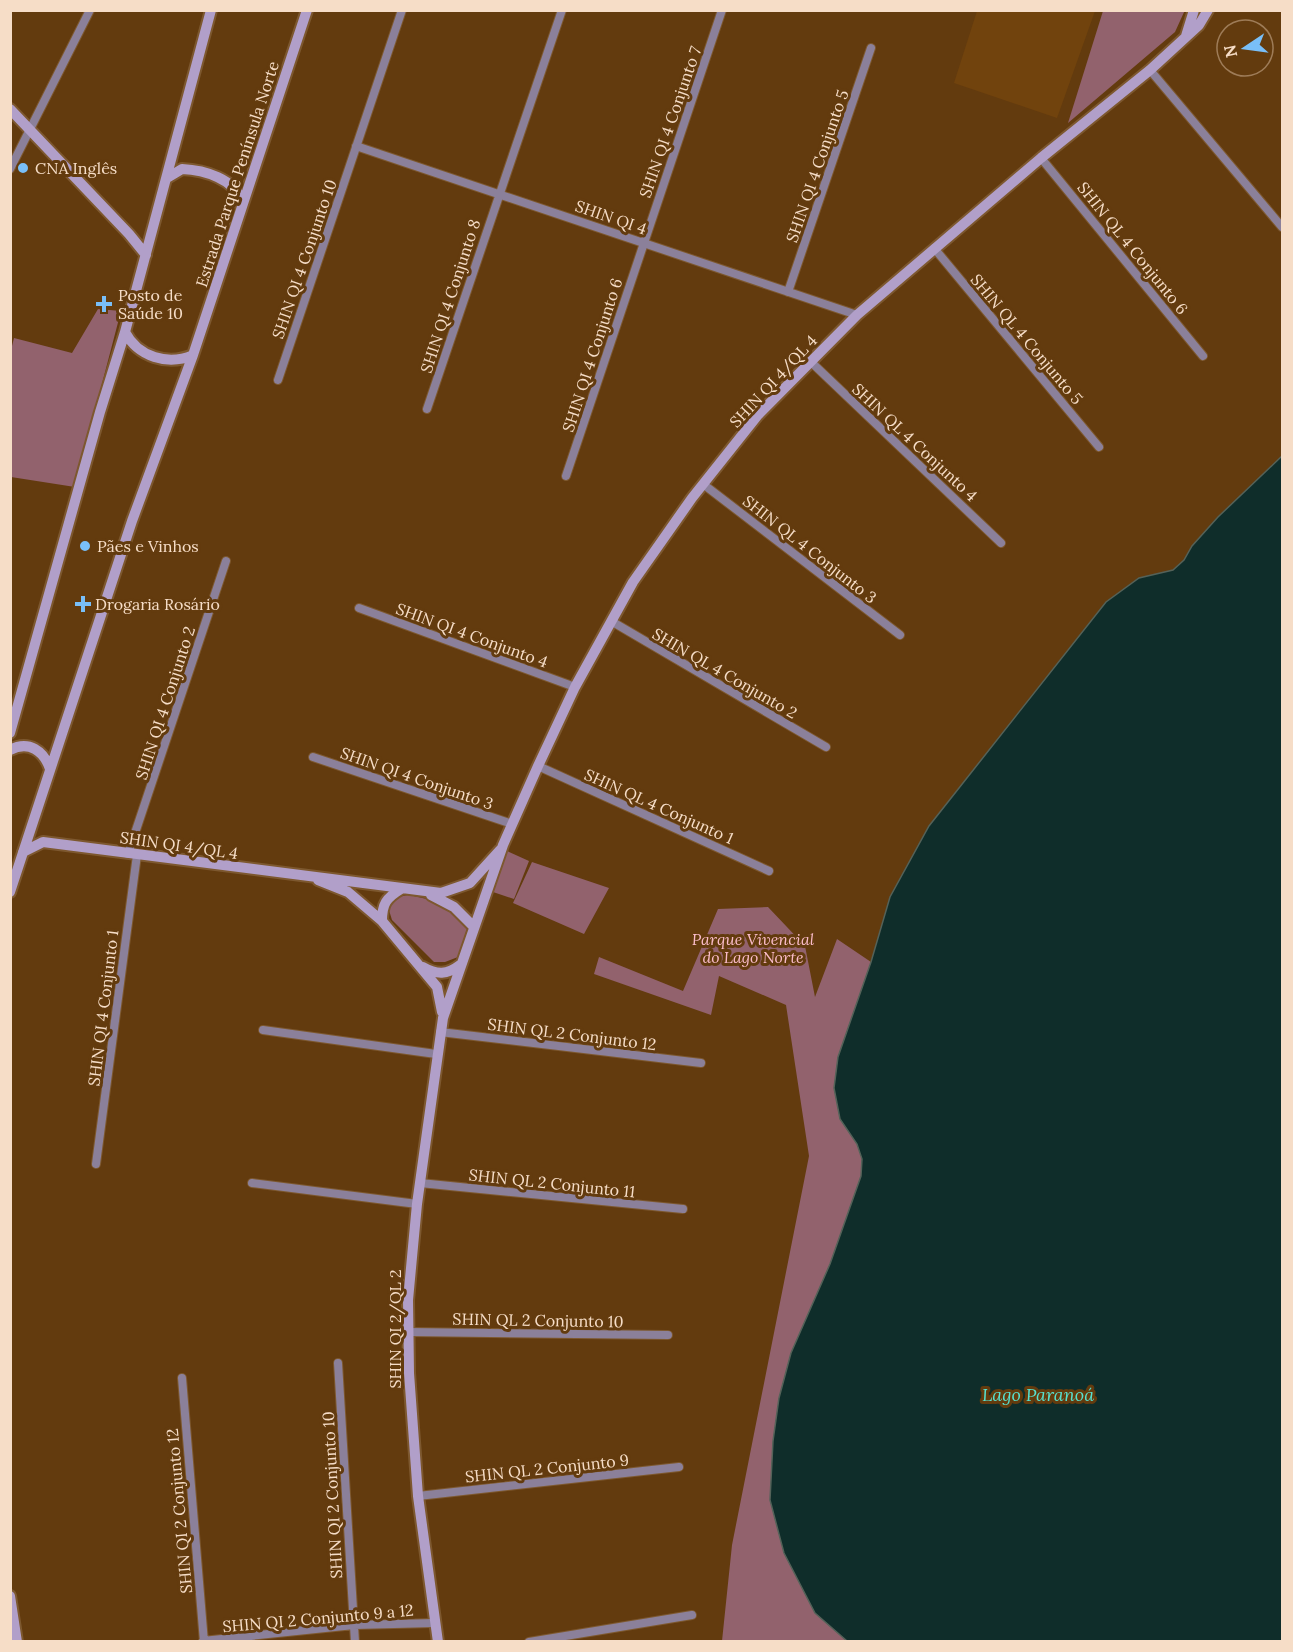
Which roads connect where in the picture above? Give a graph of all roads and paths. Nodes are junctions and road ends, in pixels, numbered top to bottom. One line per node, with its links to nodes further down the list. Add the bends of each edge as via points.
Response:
1 (90, 10): 13 (street)
2 (211, 10): 17 (street)
3 (307, 10): 19 (street, Estrada Parque Península Norte)
4 (402, 10): 14 (street, SHIN QI 4 Conjunto 10)
5 (562, 10): 18 (street, SHIN QI 4 Conjunto 8)
6 (722, 10): 23 (street, SHIN QI 4 Conjunto 7)
7 (1194, 10): 9 (street, SHIN QI 4/QL 4)
8 (1208, 10): 9 (street, SHIN QI 4/QL 4)
9 (1186, 36): 11 (street, SHIN QI 4/QL 4)
10 (871, 48): 26 (street, SHIN QI 4 Conjunto 5)
11 (1150, 70): 15 (street, SHIN QI 4/QL 4); 20 (street)
12 (10, 109): 13 (street)
13 (30, 130): 16 (street); 21 (street)
14 (356, 146): 18 (street, SHIN QI 4); 32 (street, SHIN QI 4 Conjunto 10)
15 (1041, 158): 24 (street, SHIN QI 4/QL 4); 30 (street, SHIN QL 4 Conjunto 6)
16 (10, 169)
17 (166, 178): 19 (street, via 182,170 205,174 233,185); 22 (street)
18 (499, 192): 23 (street, SHIN QI 4); 33 (street, SHIN QI 4 Conjunto 8)
19 (242, 201): 29 (street, Estrada Parque Península Norte)
20 (1282, 227)
21 (129, 234): 22 (street); 25 (street)
22 (151, 236): 25 (street)
23 (644, 243): 26 (street, SHIN QI 4); 35 (street, SHIN QI 4 Conjunto 6)
24 (934, 248): 27 (street, SHIN QI 4/QL 4); 34 (street, SHIN QL 4 Conjunto 5)
25 (146, 255): 28 (street)
26 (788, 292): 27 (street, SHIN QI 4)
27 (857, 315): 31 (street, SHIN QI 4/QL 4)
28 (125, 332): 29 (street, via 137,348 158,358 172,362); 43 (street)
29 (193, 355): 48 (street, Estrada Parque Península Norte, via 132,521)
30 (1203, 356)
31 (810, 361): 36 (street, SHIN QI 4/QL 4, via 751,424); 37 (street, SHIN QL 4 Conjunto 4)
32 (278, 380)
33 (427, 409)
34 (1100, 447)
35 (566, 476)
36 (703, 484): 40 (street, SHIN QI 4/QL 4); 41 (street, SHIN QL 4 Conjunto 3)
37 (1001, 543)
38 (226, 561): 54 (street, SHIN QI 4 Conjunto 2)
39 (359, 608): 42 (street, SHIN QI 4 Conjunto 4)
40 (610, 621): 42 (street, SHIN QI 4/QL 4); 44 (street, SHIN QL 4 Conjunto 2)
41 (900, 635)
42 (575, 687): 47 (street, SHIN QI 4/QL 4)
43 (10, 733)
44 (826, 747)
45 (10, 750): 48 (street, via 33,747 41,752)
46 (313, 757): 49 (street, SHIN QI 4 Conjunto 3)
47 (538, 766): 49 (street, SHIN QI 4/QL 4); 55 (street, SHIN QL 4 Conjunto 1)
48 (50, 769): 50 (street, Estrada Parque Península Norte)
49 (512, 824): 52 (street, SHIN QI 4/QL 4)
50 (31, 827): 51 (street); 53 (street, Estrada Parque Península Norte)
51 (43, 842): 53 (street); 54 (street, SHIN QI 4/QL 4)
52 (503, 845): 59 (street, SHIN QI 4/QL 4, via 470,883 450,891); 61 (street, SHIN QI 4/QL 4)
53 (23, 852): 58 (street, Estrada Parque Península Norte)
54 (133, 854): 56 (street, SHIN QI 4/QL 4); 69 (street, SHIN QI 4 Conjunto 1)
55 (769, 871)
56 (312, 878): 57 (street, SHIN QI 4/QL 4, via 345,879); 60 (street, SHIN QI 4/QL 4, via 348,892)
57 (401, 889): 59 (street, SHIN QI 4/QL 4); 60 (street, via 383,904)
58 (10, 892)
59 (423, 892): 61 (street, via 446,902)
60 (382, 921): 62 (street, SHIN QI 4/QL 4)
61 (474, 927): 63 (street, SHIN QI 4/QL 4)
62 (420, 965): 63 (street, via 431,972 444,973); 64 (street, SHIN QI 2/QL 2, via 439,993)
63 (460, 965): 64 (street, SHIN QI 2/QL 2)
64 (442, 1018): 66 (street, SHIN QI 2/QL 2)
65 (263, 1030): 67 (street)
66 (440, 1032): 67 (street, SHIN QI 2/QL 2); 68 (street, SHIN QL 2 Conjunto 12)
67 (436, 1054): 70 (street, SHIN QI 2/QL 2)
68 (701, 1064)
69 (96, 1164)
70 (420, 1183): 72 (street, SHIN QI 2/QL 2); 73 (street, SHIN QL 2 Conjunto 11)
71 (252, 1184): 72 (street)
72 (417, 1204): 74 (street, SHIN QI 2/QL 2, via 409,1272)
73 (682, 1209)
74 (408, 1332): 75 (street, SHIN QL 2 Conjunto 10); 79 (street, SHIN QI 2/QL 2)
75 (668, 1335)
76 (338, 1364): 83 (street, SHIN QI 2 Conjunto 10)
77 (182, 1378): 85 (street, SHIN QI 2 Conjunto 12)
78 (679, 1467): 79 (street, SHIN QL 2 Conjunto 9)
79 (418, 1496): 82 (street, SHIN QI 2/QL 2)
80 (10, 1596): 84 (street)
81 (692, 1615): 88 (street)
82 (435, 1623): 83 (street, SHIN QI 2 Conjunto 9 a 12); 87 (street, SHIN QI 2/QL 2)
83 (354, 1625): 85 (street, SHIN QI 2 Conjunto 9 a 12); 86 (street, SHIN QI 2 Conjunto 10)
84 (17, 1641)
85 (203, 1641)
86 (355, 1641)
87 (438, 1641)
88 (529, 1641)

